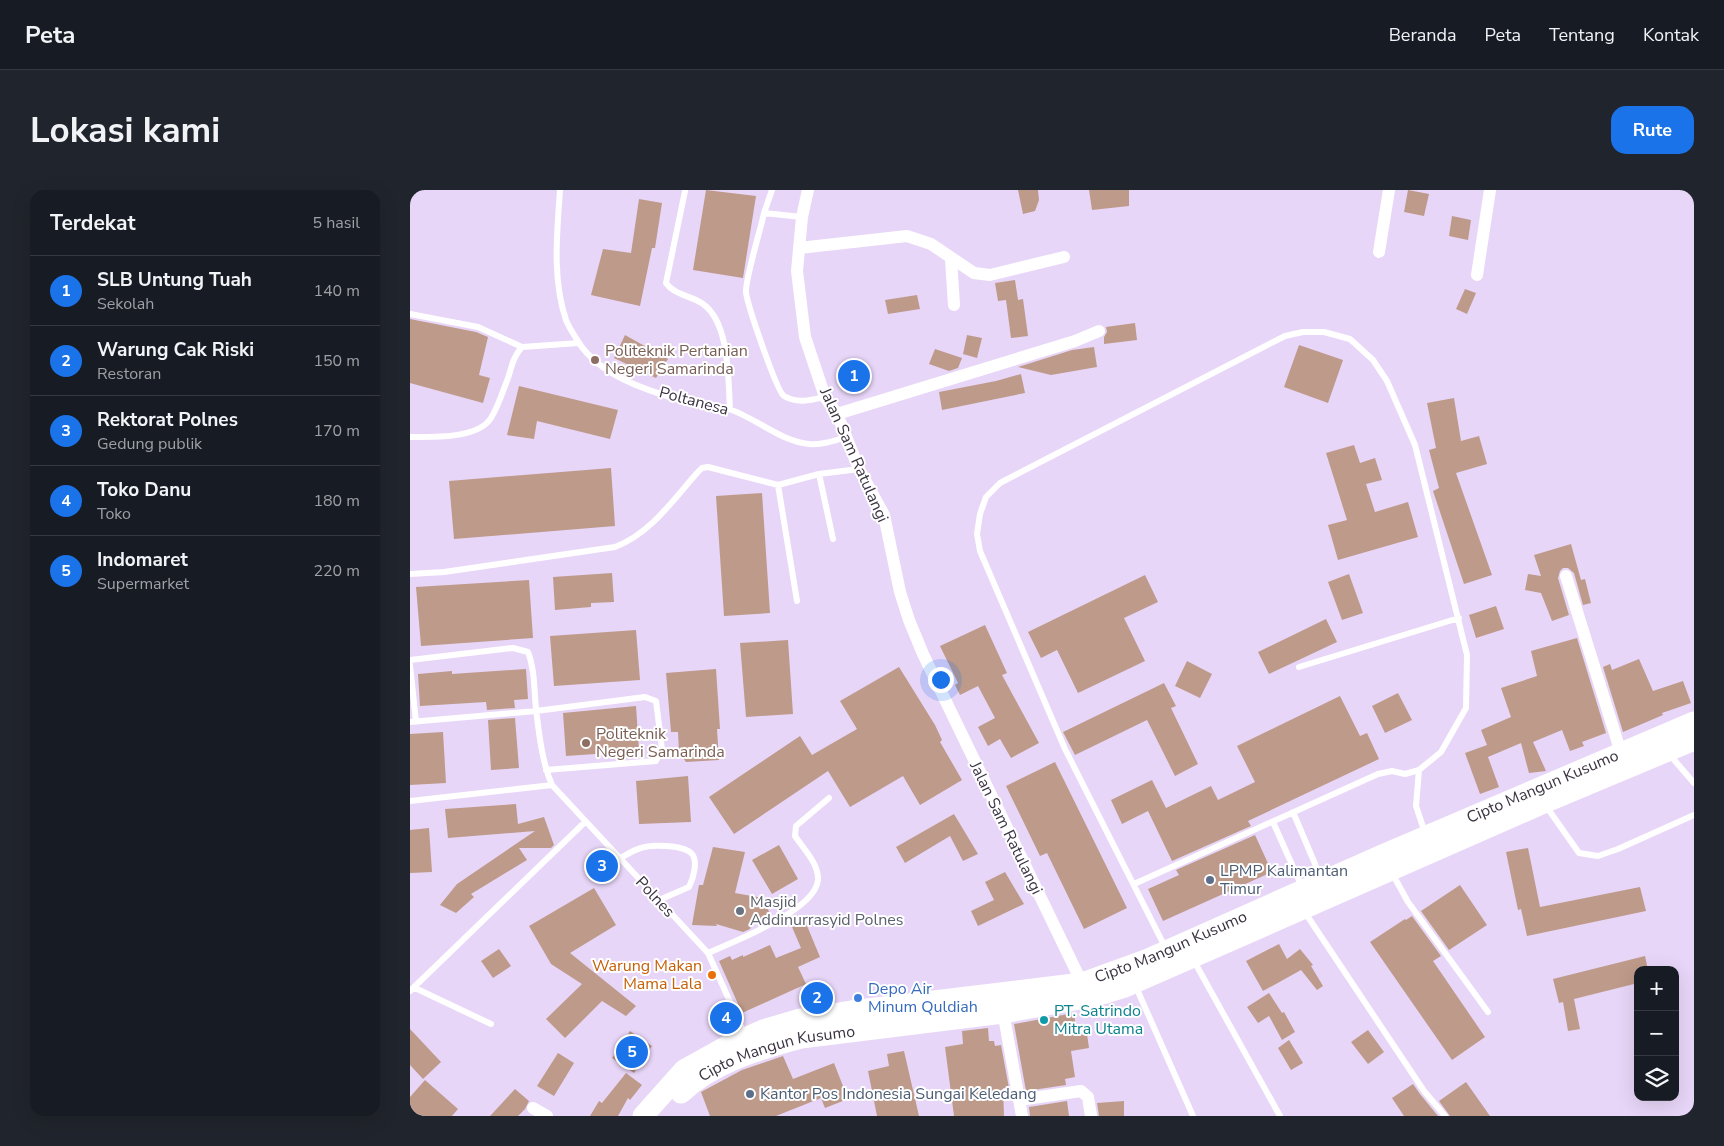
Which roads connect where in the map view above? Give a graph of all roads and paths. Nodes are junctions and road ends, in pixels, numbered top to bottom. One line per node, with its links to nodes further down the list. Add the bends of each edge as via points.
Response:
1 (560, 190): 17 (lane, Poltanesa, via 556,247 560,294 566,321)
2 (772, 190): 7 (lane)
3 (808, 190): 8 (street, Jalan Sam Ratulangi)
4 (1389, 190): 10 (street)
5 (1490, 190): 13 (street)
6 (685, 191): 20 (lane, via 666,283 671,290 703,304 716,320 726,350)
7 (764, 212): 8 (lane); 19 (lane, via 746,291 770,369 779,392 785,397 809,401)
8 (802, 217): 9 (street, Jalan Sam Ratulangi)
9 (799, 248): 12 (street, via 907,236 931,244); 19 (street, Jalan Sam Ratulangi, via 797,271 805,337)
10 (1379, 252)
11 (1064, 257): 12 (street, via 990,275 974,273)
12 (951, 259): 14 (street)
13 (1477, 275)
14 (954, 306)
15 (410, 314): 18 (lane, via 478,327)
16 (1099, 331): 21 (street)
17 (579, 343): 18 (lane); 20 (lane, Poltanesa, via 588,357 631,382 680,400)
18 (522, 347): 22 (lane, via 514,355 490,419 477,429 449,436)
19 (825, 397): 21 (street, Jalan Sam Ratulangi)
20 (730, 410): 23 (lane, Poltanesa, via 771,431 808,444)
21 (837, 414): 23 (street, Jalan Sam Ratulangi)
22 (410, 437)
23 (846, 437): 24 (street, Jalan Sam Ratulangi)
24 (859, 469): 25 (lane); 63 (street, Jalan Sam Ratulangi, via 884,515 908,620)
25 (819, 474): 26 (lane); 27 (lane)
26 (778, 485): 28 (lane, via 702,468 657,518 631,541 615,547); 30 (lane)
27 (833, 539)
28 (410, 574)
29 (1566, 576): 40 (street)
30 (797, 601)
31 (1459, 618): 34 (lane); 42 (lane, via 1467,655 1466,708 1441,752); 57 (lane, via 1415,445 1374,360 1350,339 1324,332 1285,336 1000,484 986,498 980,514 977,534 980,551 1066,749)
32 (410, 660): 35 (lane, Polnes, via 514,648 528,652 533,664)
33 (410, 665): 36 (lane)
34 (1298, 667)
35 (536, 710): 36 (lane); 41 (lane, Polnes); 41 (lane, via 645,697 656,701 662,750 656,761)
36 (413, 722)
37 (1694, 722): 39 (highway, Cipto Mangun Kusumo)
38 (1694, 740): 39 (highway, Cipto Mangun Kusumo)
39 (1661, 745): 40 (highway, Cipto Mangun Kusumo); 43 (lane); 47 (highway, Cipto Mangun Kusumo)
40 (1621, 753): 50 (highway, Cipto Mangun Kusumo)
41 (546, 770): 44 (lane, Polnes)
42 (1419, 770): 48 (lane, via 1406,774 1392,771 1378,774); 53 (lane, via 1416,806)
43 (1694, 783)
44 (552, 785): 46 (lane); 51 (lane, Polnes)
45 (829, 798): 61 (lane, via 796,826 795,836 814,862 818,880 809,899 772,923)
46 (410, 801)
47 (1544, 803): 49 (lane, via 1579,853 1598,856); 50 (highway, Cipto Mangun Kusumo)
48 (1293, 812): 52 (lane); 56 (lane)
49 (1694, 815)
50 (1487, 819): 53 (highway, Cipto Mangun Kusumo); 55 (highway, Cipto Mangun Kusumo)
51 (585, 822): 54 (lane, Polnes); 65 (lane)
52 (1273, 822): 57 (lane); 59 (lane)
53 (1426, 836): 56 (highway, Cipto Mangun Kusumo)
54 (619, 858): 58 (lane, Polnes); 58 (lane, via 652,846 693,854 695,864 689,887)
55 (1391, 870): 59 (highway, Cipto Mangun Kusumo); 67 (lane, via 1408,902)
56 (1323, 881): 59 (highway, Cipto Mangun Kusumo)
57 (1134, 884): 60 (lane)
58 (659, 900): 61 (lane, Polnes)
59 (1303, 900): 60 (highway, Cipto Mangun Kusumo); 62 (highway, Cipto Mangun Kusumo); 80 (lane, via 1424,1091)
60 (1167, 950): 63 (highway, Cipto Mangun Kusumo)
61 (708, 953): 70 (lane, Polnes)
62 (1192, 958): 64 (highway, Cipto Mangun Kusumo); 79 (lane)
63 (1082, 983): 66 (highway, Cipto Mangun Kusumo)
64 (1134, 984): 68 (highway, Cipto Mangun Kusumo, via 1096,996); 78 (lane)
65 (413, 990): 69 (lane)
66 (1000, 992): 68 (street); 70 (highway, Cipto Mangun Kusumo, via 800,1019)
67 (1488, 1012)
68 (1003, 1013): 71 (street); 75 (highway, Cipto Mangun Kusumo, via 854,1030 769,1046 694,1080)
69 (491, 1024)
70 (745, 1036): 74 (highway, Cipto Mangun Kusumo, via 684,1070)
71 (1019, 1100): 76 (street); 77 (street, via 1081,1091 1088,1097)
72 (533, 1108): 73 (street)
73 (547, 1116)
74 (642, 1116)
75 (661, 1116)
76 (1022, 1116)
77 (1091, 1116)
78 (1193, 1116)
79 (1280, 1116)
80 (1445, 1116)

